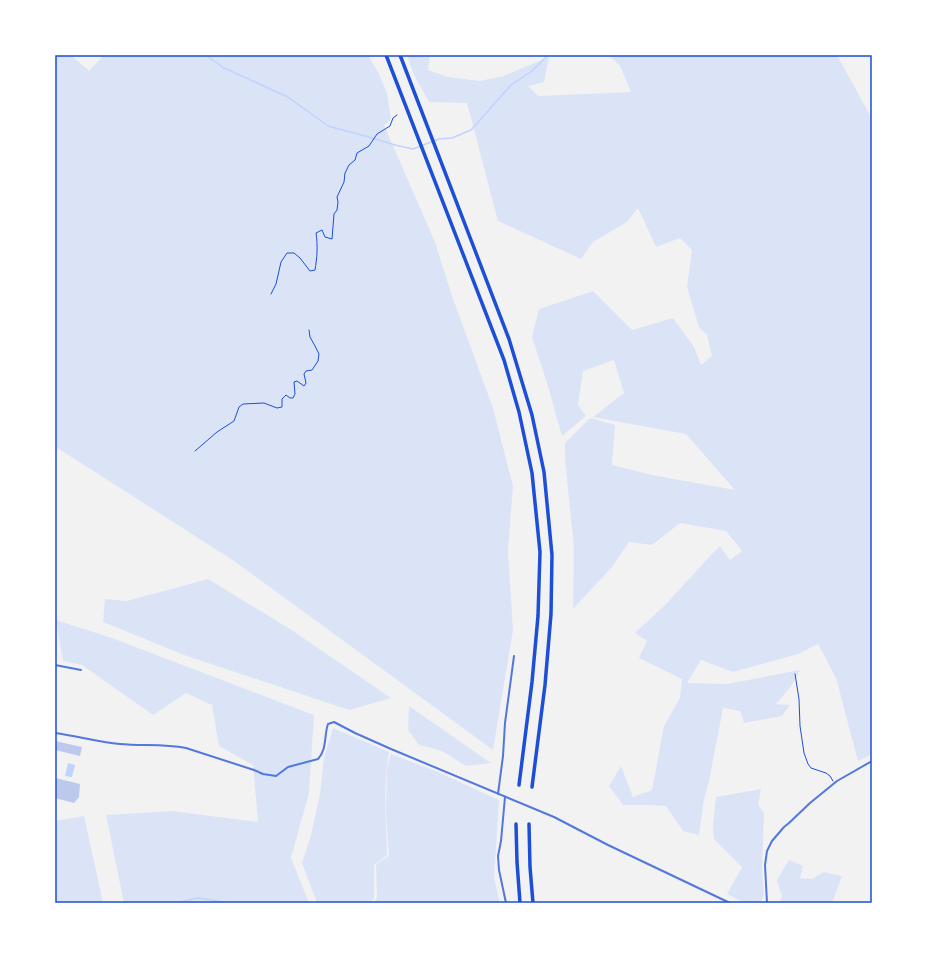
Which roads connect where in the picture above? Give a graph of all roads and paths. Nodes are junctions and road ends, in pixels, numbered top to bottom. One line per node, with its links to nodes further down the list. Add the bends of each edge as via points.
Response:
1 (386, 55): 14 (highway, via 504,360 519,412 532,473 540,552 538,616)
2 (400, 55): 15 (highway, via 509,339 532,415 544,472 552,555 551,614)
3 (397, 115): 4 (path, via 390,126 377,134 369,146 357,153 349,165 337,197 332,239 325,237 322,230 316,233 318,254 315,270 310,271 294,253 287,253 281,262)
4 (271, 294)
5 (309, 330): 6 (path, via 319,354 318,361 312,370 304,374 304,386 297,381 294,382 293,398 286,395 282,399 282,407 278,408 264,403 243,404 239,407 234,421)
6 (195, 451)
7 (514, 656): 16 (street)
8 (55, 665): 9 (street)
9 (81, 670)
10 (795, 674): 13 (path, via 804,753 811,768 830,776)
11 (55, 733): 16 (street, via 120,744 181,747 262,774 276,776 288,767 318,759 323,752 328,724 334,722)
12 (872, 761): 13 (street)
13 (834, 783): 24 (street, via 784,828 769,846 765,865)
14 (519, 785)
15 (532, 787)
16 (498, 794): 17 (street)
17 (504, 796): 20 (street, via 498,856); 23 (street, via 554,817)
18 (516, 824): 21 (highway)
19 (529, 824): 22 (highway)
20 (506, 903)
21 (520, 903)
22 (533, 903)
23 (730, 903)
24 (767, 903)

